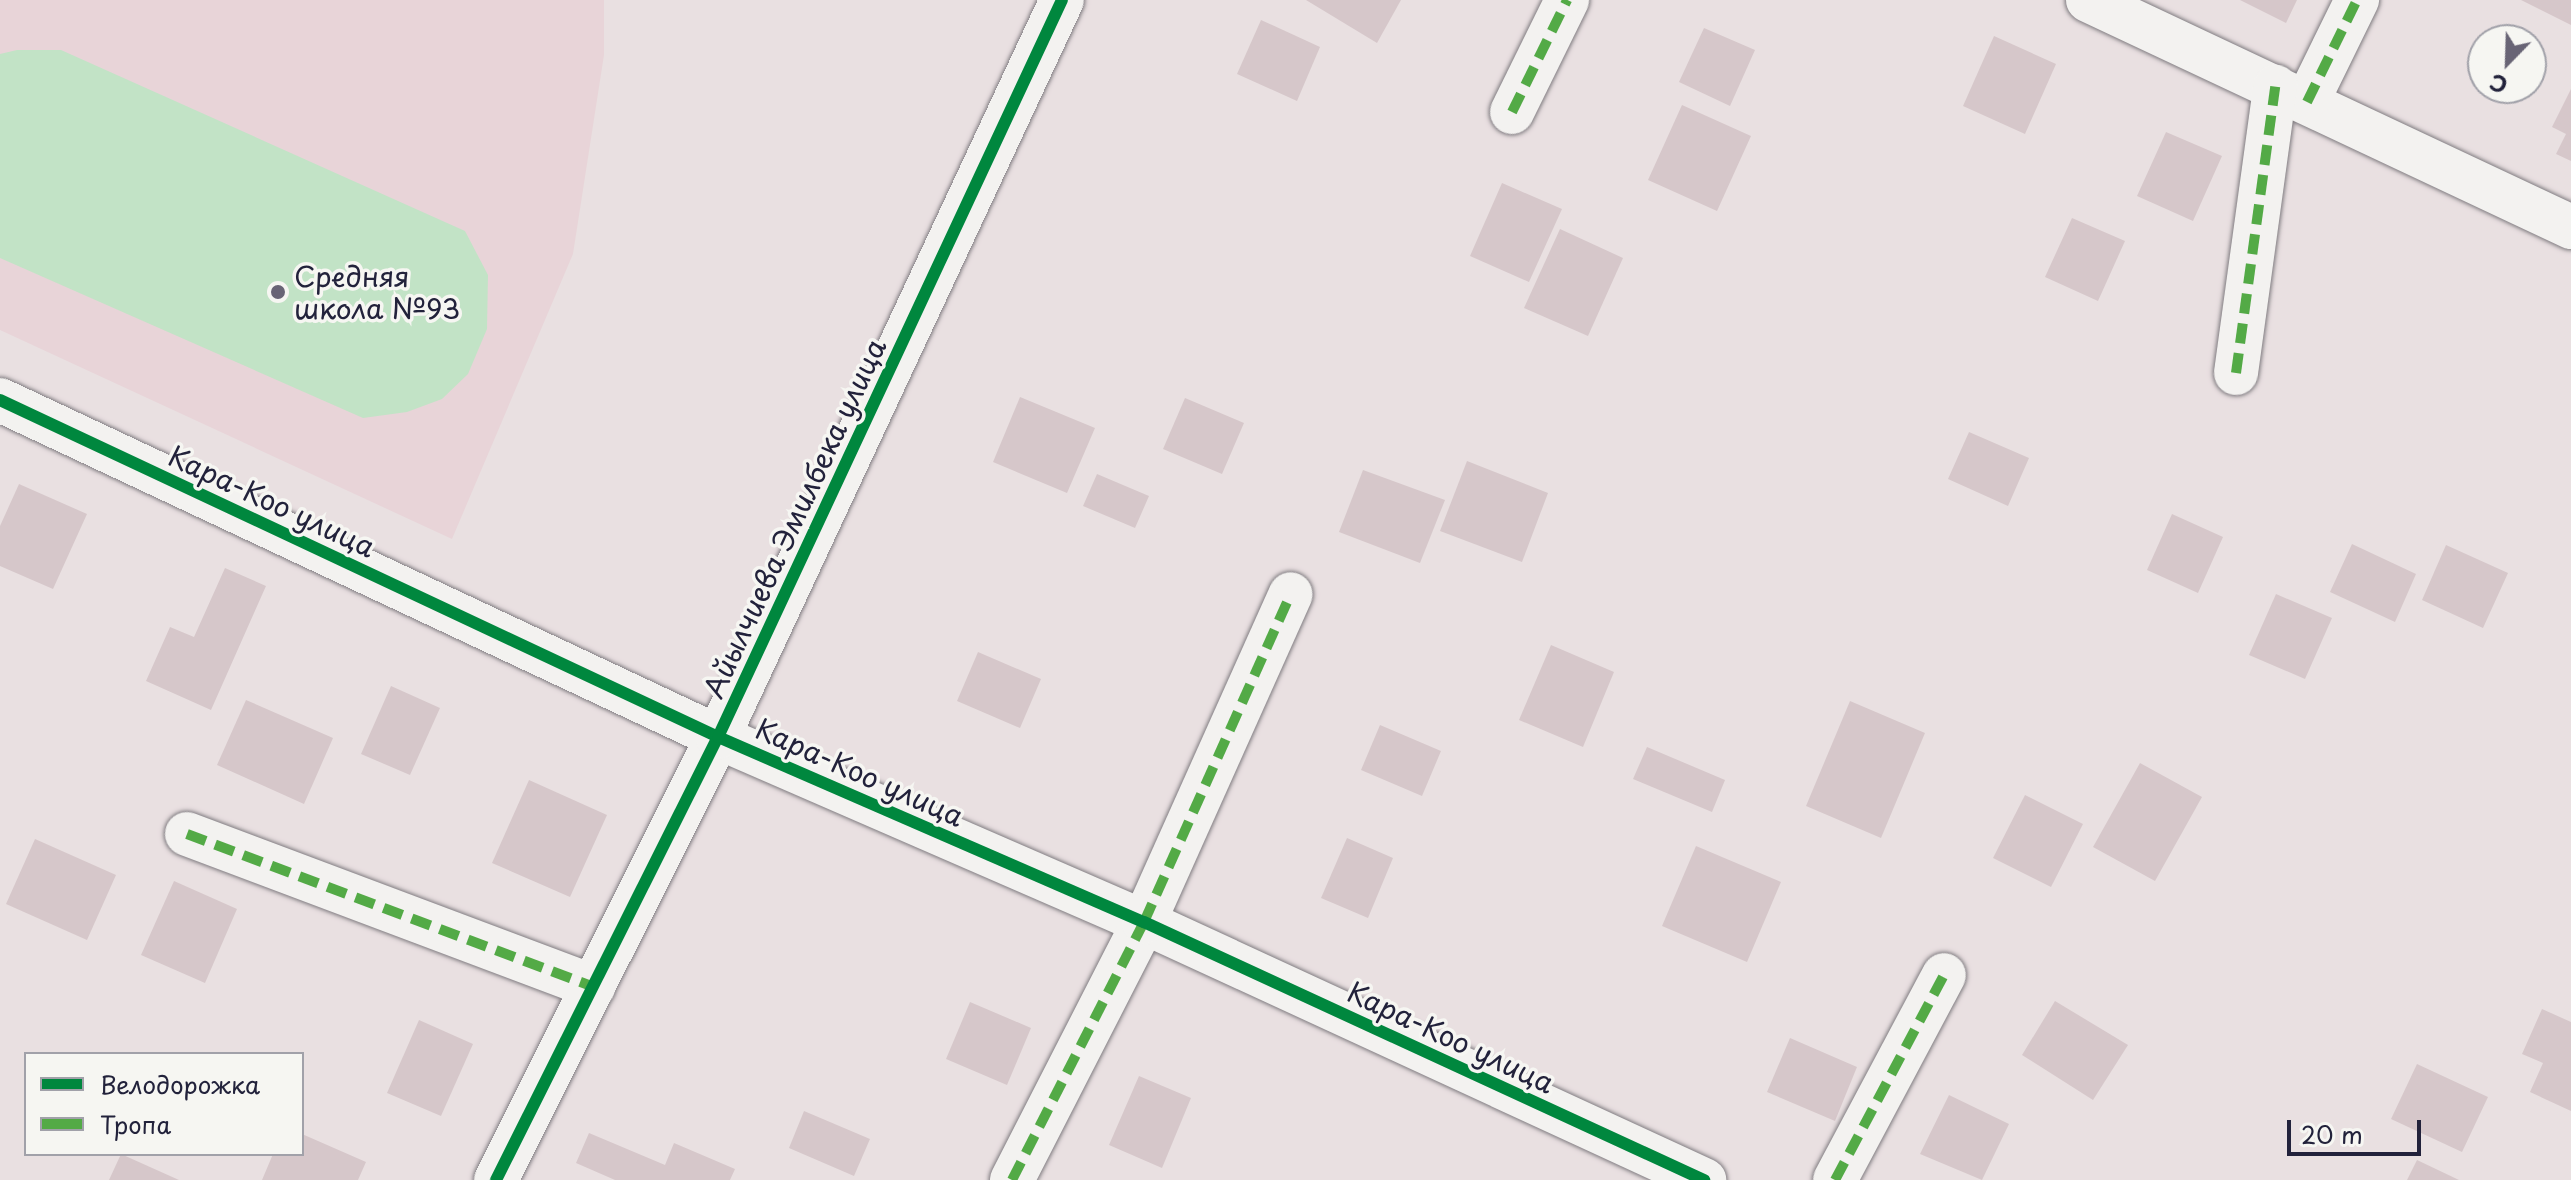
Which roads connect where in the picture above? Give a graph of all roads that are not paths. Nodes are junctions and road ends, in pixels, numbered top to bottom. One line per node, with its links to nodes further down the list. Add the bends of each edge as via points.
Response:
1 (1062, 0): 11 (street, Айылчиева Эмилбека улица)
2 (1567, 0): 6 (street)
3 (2088, 0): 5 (street)
4 (2357, 0): 5 (street)
5 (2291, 94): 7 (street); 8 (street)
6 (1512, 112)
7 (2571, 227)
8 (2236, 373)
9 (0, 400): 11 (street, Кара-Коо улица)
10 (1291, 594): 13 (street)
11 (718, 737): 13 (street, Кара-Коо улица); 15 (street, Айылчиева Эмилбека улица)
12 (187, 834): 15 (street)
13 (1144, 922): 17 (street); 18 (street, Кара-Коо улица)
14 (1944, 975): 19 (street)
15 (593, 987): 16 (street, Айылчиева Эмилбека улица)
16 (496, 1180)
17 (1012, 1180)
18 (1704, 1180)
19 (1835, 1180)

